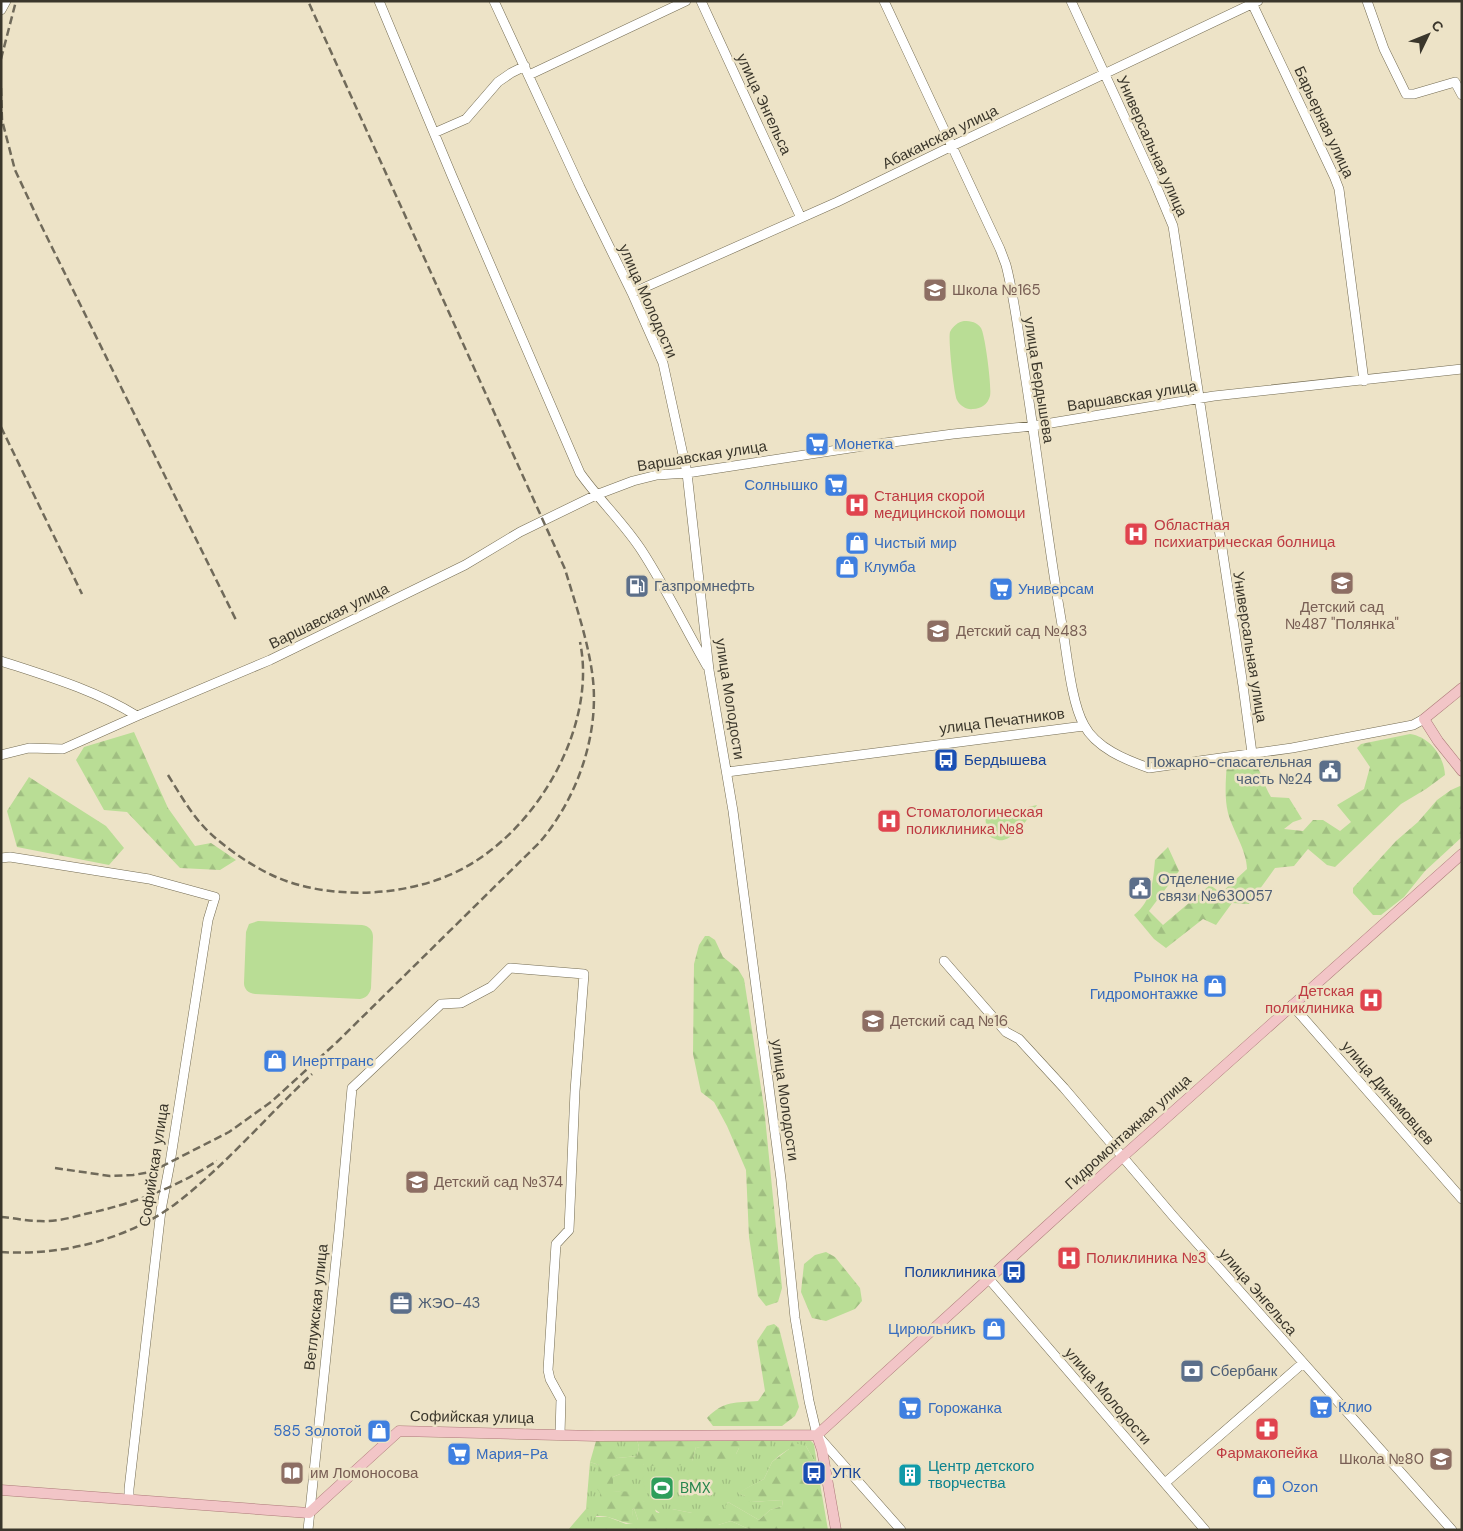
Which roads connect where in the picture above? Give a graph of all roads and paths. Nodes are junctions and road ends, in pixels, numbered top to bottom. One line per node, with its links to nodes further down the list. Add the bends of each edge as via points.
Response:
1 (6, 1): 10 (street)
2 (379, 1): 15 (street)
3 (494, 1): 11 (street, улица Молодости)
4 (686, 1): 13 (street)
5 (701, 1): 17 (street, улица Энгельса)
6 (884, 1): 16 (street, улица Бердышева)
7 (1071, 1): 12 (street, Универсальная улица)
8 (1367, 1): 14 (street, via 1384,49 1406,94 1455,82)
9 (1253, 2): 12 (street, Абаканская улица); 20 (street, Барьерная улица, via 1339,190)
10 (1, 10)
11 (525, 66): 13 (street, улица Молодости); 15 (street, via 498,82 466,119)
12 (1105, 74): 16 (street, Абаканская улица); 21 (street, Универсальная улица, via 1173,226)
13 (529, 75): 18 (street, улица Молодости)
14 (1462, 95)
15 (434, 133): 24 (street, via 580,473)
16 (952, 146): 17 (street, Абаканская улица); 22 (street, улица Бердышева, via 1006,265)
17 (801, 218): 18 (street, Абаканская улица)
18 (632, 293): 23 (street, улица Молодости, via 663,363)
19 (1462, 369): 20 (street, Варшавская улица)
20 (1364, 381): 21 (street, Варшавская улица)
21 (1199, 399): 22 (street, Варшавская улица); 31 (street, Универсальная улица)
22 (1034, 426): 23 (street, Варшавская улица, via 870,445); 30 (street, улица Бердышева, via 1058,601 1076,706)
23 (687, 473): 24 (street, Варшавская улица, via 632,481); 26 (street, улица Молодости)
24 (596, 495): 26 (street, via 642,552); 28 (street, Варшавская улица, via 346,624)
25 (1, 661): 28 (street, via 63,681)
26 (709, 670): 34 (street, улица Молодости)
27 (1462, 688): 29 (main road, улица Печатников)
28 (137, 716): 32 (street, Варшавская улица, via 63,749 30,748)
29 (1424, 719): 31 (street, улица Печатников, via 1413,725); 33 (main road)
30 (1084, 726): 31 (street, улица Печатников, via 1115,753 1149,768); 34 (street, улица Печатников)
31 (1252, 753)
32 (1, 755)
33 (1462, 771)
34 (727, 772): 44 (street, улица Молодости, via 781,1179 795,1318)
35 (1462, 854): 38 (main road, Гидромонтажная улица)
36 (1, 858): 47 (street, Софийская улица, via 149,880 215,897 208,920 161,1210)
37 (944, 961): 39 (street, улица Энгельса, via 1006,1032 1032,1052)
38 (1292, 1006): 39 (main road, Гидромонтажная улица); 40 (street, улица Динамовцев)
39 (1122, 1157): 41 (main road, Гидромонтажная улица); 42 (street, улица Энгельса)
40 (1462, 1199)
41 (989, 1279): 44 (main road, Гидромонтажная улица); 45 (street, улица Молодости)
42 (1303, 1363): 45 (street); 53 (street, улица Энгельса)
43 (560, 1434): 44 (main road, Софийская улица); 48 (main road, Софийская улица, via 399,1431); 48 (street, Ветлужская улица, via 561,1399 548,1370 556,1244 569,1230 584,974 510,968 491,987 461,1004 441,1004 352,1088)
44 (817, 1435): 50 (main road); 51 (street)
45 (1165, 1483): 52 (street, улица Молодости)
46 (1, 1490): 47 (main road)
47 (129, 1499): 48 (main road)
48 (309, 1514): 49 (street, Ветлужская улица)
49 (308, 1530)
50 (836, 1530)
51 (901, 1530)
52 (1206, 1530)
53 (1452, 1530)

